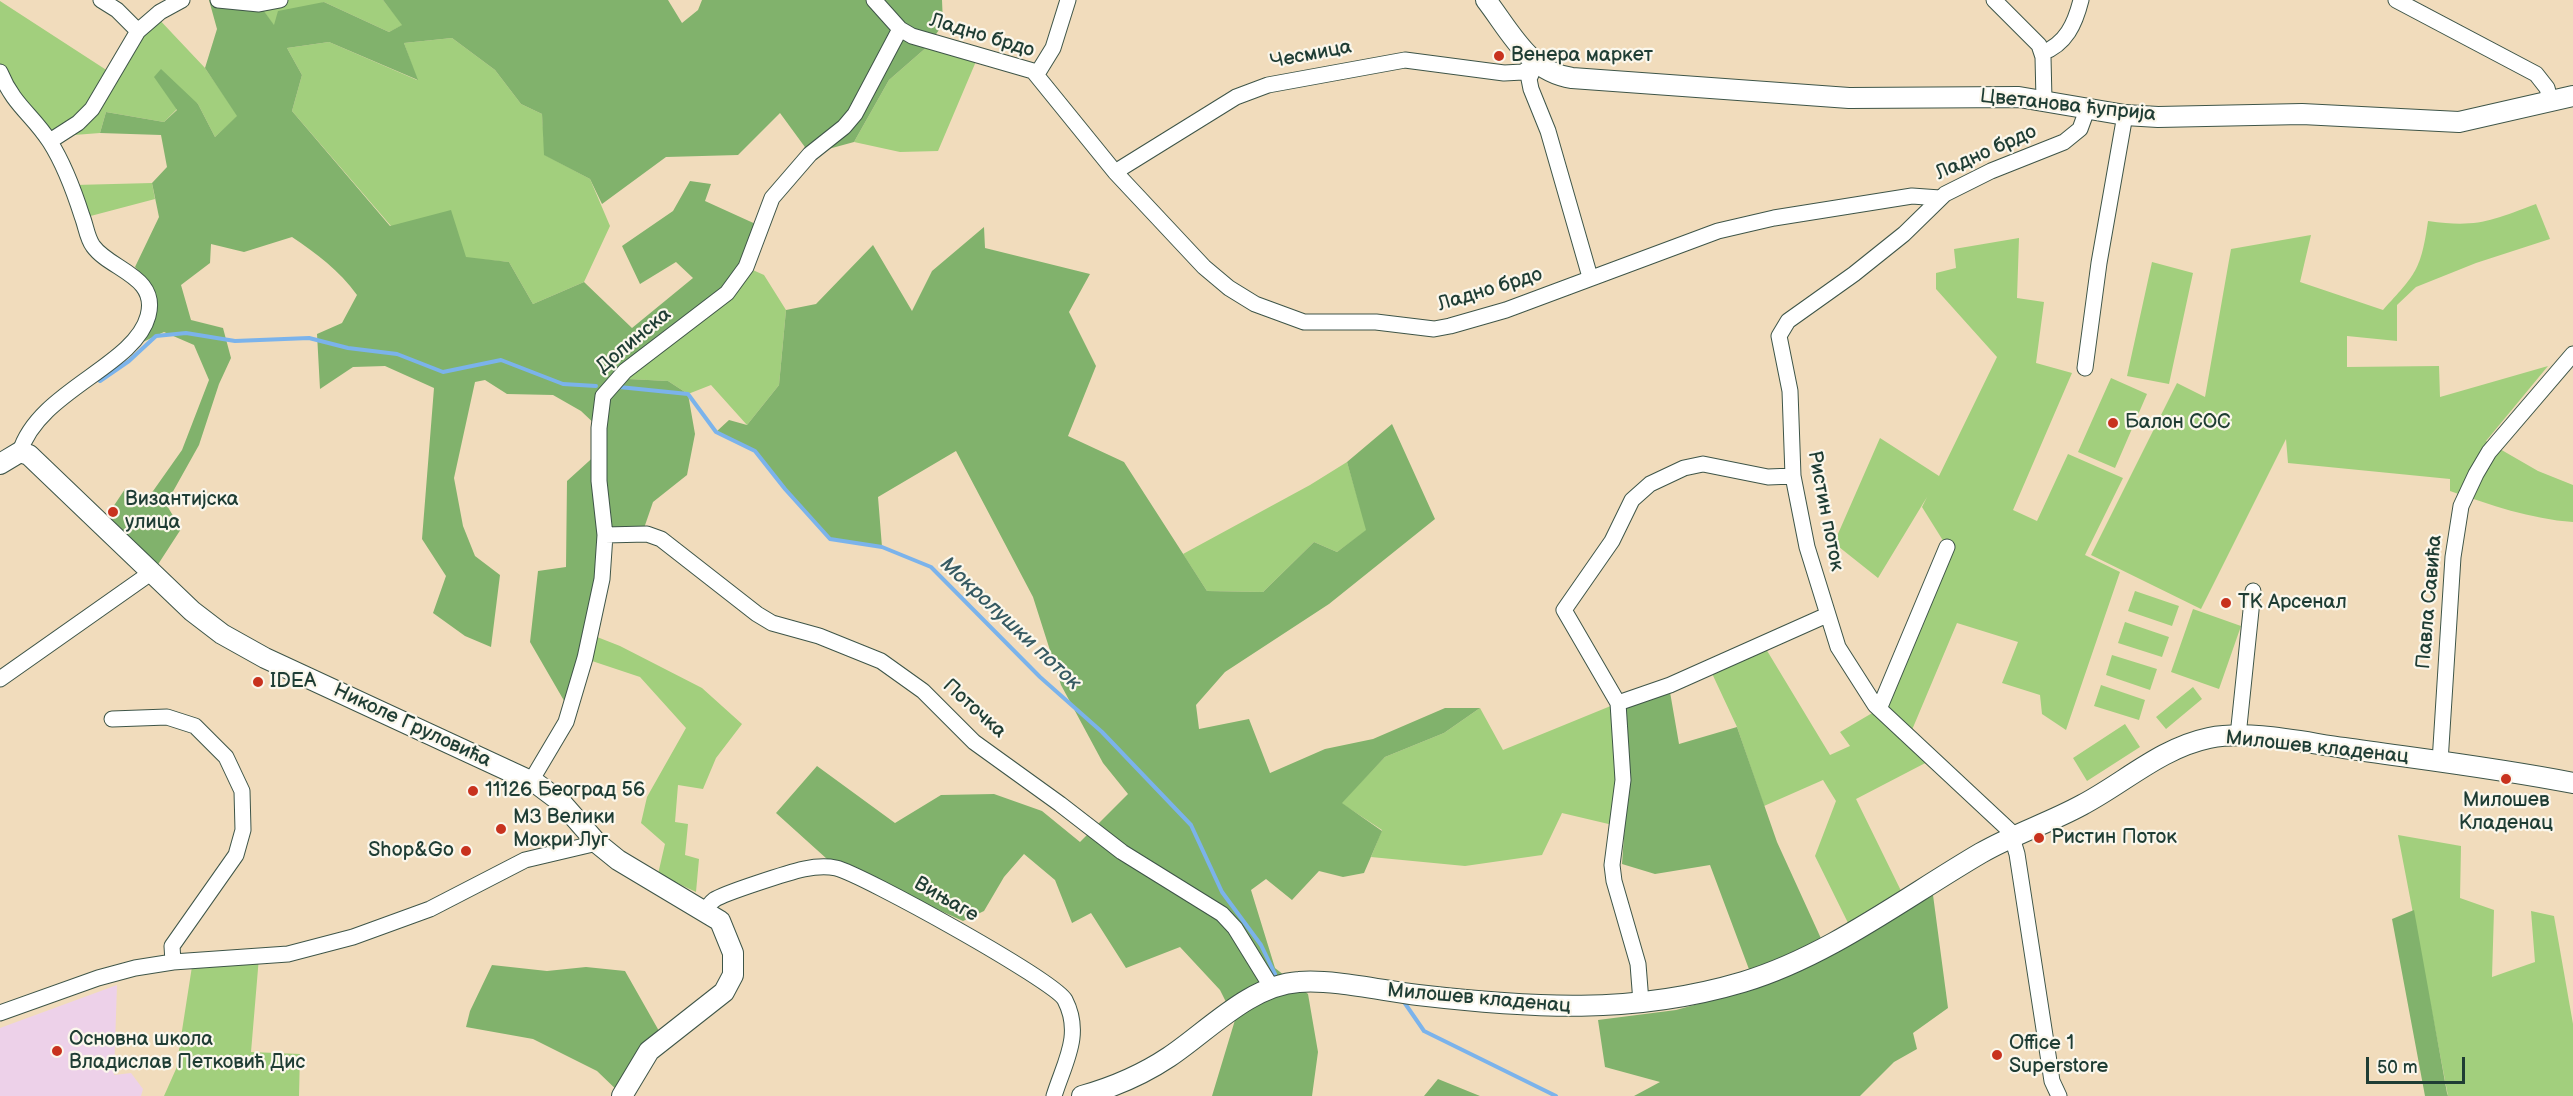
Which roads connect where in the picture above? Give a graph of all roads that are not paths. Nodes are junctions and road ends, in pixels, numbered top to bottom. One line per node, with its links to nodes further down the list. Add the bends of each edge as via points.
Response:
1 (182, 0): 12 (street)
2 (218, 0): 3 (street, via 259,4)
3 (280, 0)
4 (874, 0): 11 (street, Ладно брдо)
5 (1068, 0): 16 (street, via 1053,48)
6 (1486, 0): 14 (street, Цветанова ћуприја)
7 (1994, 0): 13 (street, via 2039,45)
8 (2081, 0): 13 (street, via 2064,40)
9 (2396, 0): 18 (street, via 2536,74)
10 (104, 1): 12 (street)
11 (900, 29): 16 (street, Ладно брдо, via 930,43 999,59); 31 (street, Долинска, via 855,114 810,154 772,198 737,281 727,293 625,371 603,396 599,408 599,452)
12 (138, 31): 22 (street, via 92,109)
13 (2042, 53): 19 (street)
14 (1536, 63): 19 (street, Цветанова ћуприја, via 1572,78 1849,98 1973,95); 23 (street, Чесмица, via 1522,72 1504,73 1405,60 1269,85 1236,97); 25 (street, via 1529,79 1531,89 1548,131)
15 (0, 72): 22 (street, via 13,100)
16 (1037, 74): 23 (street, Ладно брдо)
17 (2573, 96): 18 (street, Цветанова ћуприја)
18 (2550, 99): 21 (street, Цветанова ћуприја, via 2453,122 2302,114)
19 (2044, 100): 20 (street, Цветанова ћуприја)
20 (2088, 108): 21 (street, Цветанова ћуприја); 24 (street, Ладно брдо, via 2080,129 2064,142 1956,187)
21 (2125, 115): 27 (street)
22 (50, 141): 28 (street, via 93,246 141,285 148,296 149,310 140,334 45,413 30,429)
23 (1115, 172): 25 (street, Ладно брдо, via 1211,273 1255,304 1299,321 1376,322 1434,329 1506,309)
24 (1940, 198): 25 (street, Ладно брдо, via 1912,196 1774,218 1718,231); 30 (street, Ристин поток, via 1904,234 1788,321 1781,331 1779,339 1790,391)
25 (1590, 277)
26 (2573, 354): 41 (street, Павла Савића, via 2489,452 2458,517)
27 (2085, 368)
28 (20, 452): 29 (street); 33 (street, Николе Груловића, via 29,455)
29 (0, 464)
30 (1793, 476): 35 (street, Ристин поток, via 1807,547); 37 (street, via 1768,477 1714,465 1692,465 1650,484 1632,500 1612,541 1564,612)
31 (605, 535): 42 (street, Долинска, via 600,589 572,706); 48 (street, Поточка, via 647,534 661,539 772,622 881,661 923,692 974,742 1122,852 1222,914)
32 (1947, 547): 38 (street)
33 (152, 572): 36 (street); 42 (street, Николе Груловића, via 192,610 242,647)
34 (2253, 591): 40 (street)
35 (1827, 615): 37 (street, via 1670,685); 38 (street, Ристин поток, via 1838,647)
36 (0, 679)
37 (1618, 703): 49 (street, via 1623,780 1612,865 1638,964)
38 (1879, 709): 44 (street, Ристин поток, via 2002,822)
39 (112, 719): 47 (street, via 167,717 195,726 226,757 242,792 243,830 236,855 172,946)
40 (2238, 736): 41 (street, Милошев кладенац); 44 (street, Милошев кладенац, via 2216,737 2175,750 2080,806)
41 (2440, 762): 43 (street, Милошев кладенац)
42 (531, 781): 45 (street, Николе Груловића, via 561,802)
43 (2573, 783)
44 (2011, 835): 49 (street, Милошев кладенац, via 1786,967 1724,987); 54 (street, via 2052,1081)
45 (597, 843): 46 (street, Николе Груловића, via 639,874); 47 (street, via 525,860 430,909 352,937 288,954)
46 (705, 910): 51 (street, Николе Груловића, via 720,921 729,939 734,963 731,980 714,1002 649,1051); 52 (street, Вињаге, via 717,898 806,868 835,868 876,885 1036,976 1064,998 1072,1042)
47 (173, 962): 50 (street, via 107,975)
48 (1272, 988): 49 (street, Милошев кладенац, via 1312,982 1560,1008); 53 (street, Милошев кладенац, via 1141,1074)
49 (1641, 1002)
50 (0, 1013)
51 (622, 1096)
52 (1054, 1096)
53 (1082, 1096)
54 (2059, 1096)

